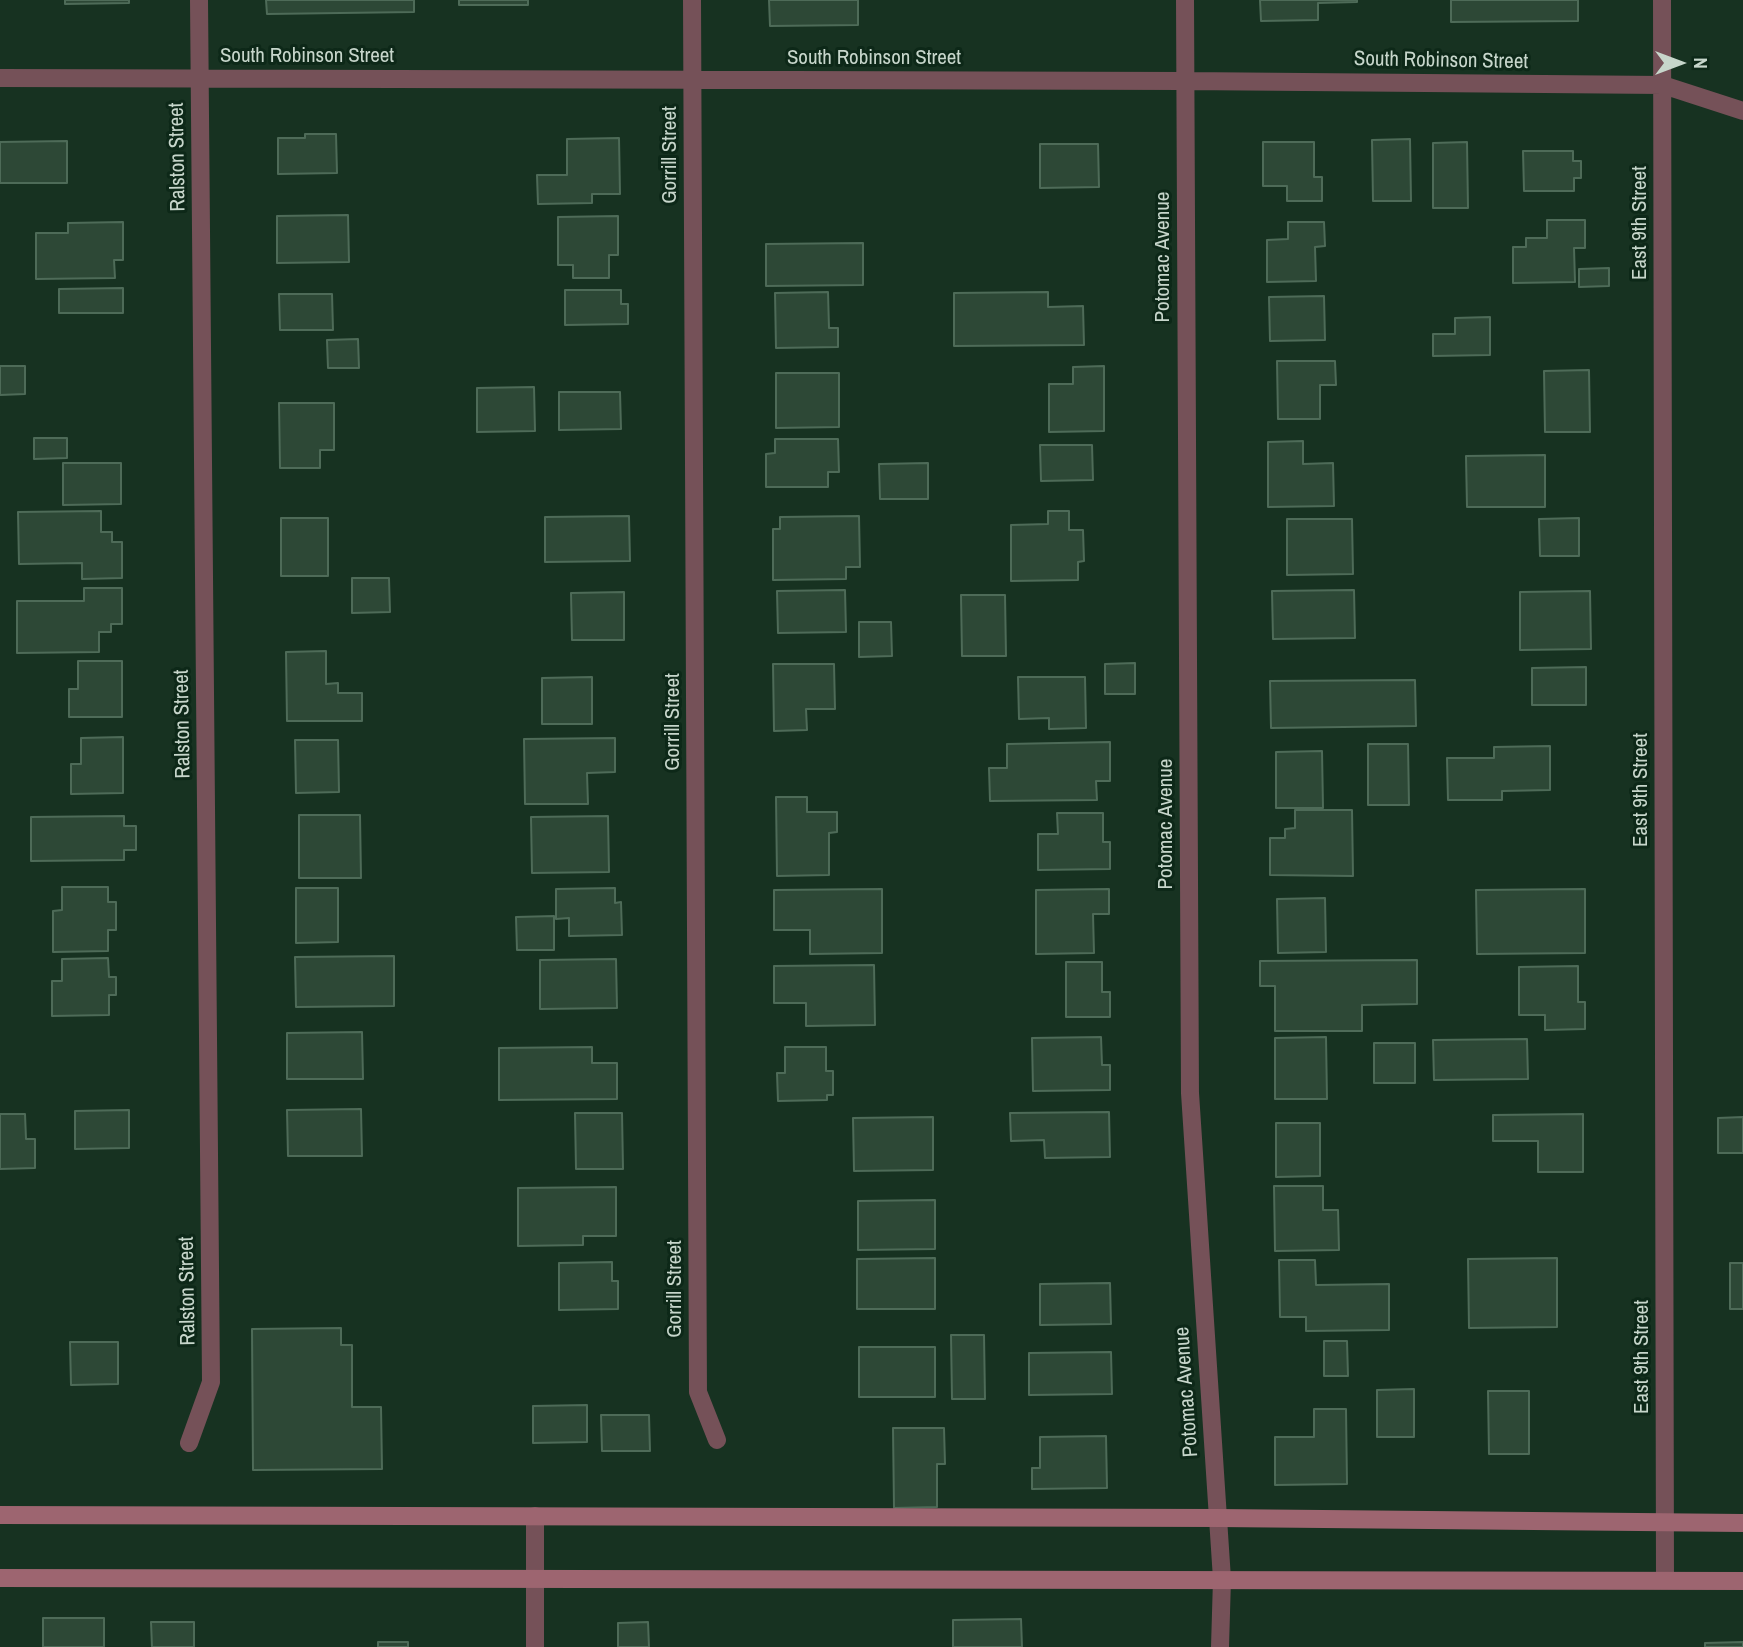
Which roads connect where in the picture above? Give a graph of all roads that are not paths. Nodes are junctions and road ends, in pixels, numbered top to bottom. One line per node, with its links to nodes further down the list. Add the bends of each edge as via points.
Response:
1 (199, 0): 6 (street, Ralston Street)
2 (692, 0): 7 (street, Gorrill Street)
3 (1185, 0): 8 (street, Potomac Avenue)
4 (1662, 0): 9 (street, East 9th Street)
5 (0, 78): 6 (street, South Robinson Street)
6 (200, 79): 7 (street, South Robinson Street); 12 (street, Ralston Street, via 211,1382)
7 (693, 80): 8 (street, South Robinson Street); 11 (street, Gorrill Street, via 698,1392)
8 (1185, 81): 9 (street, South Robinson Street); 15 (street, Potomac Avenue, via 1190,1093)
9 (1662, 85): 10 (street, South Robinson Street); 16 (street, East 9th Street)
10 (1743, 111)
11 (717, 1440)
12 (189, 1443)
13 (0, 1515): 14 (street)
14 (535, 1516): 15 (street); 19 (street)
15 (1218, 1518): 16 (street); 20 (street, Potomac Avenue)
16 (1665, 1522): 17 (street); 21 (street, East 9th Street)
17 (1743, 1523)
18 (0, 1578): 19 (street)
19 (535, 1579): 20 (street); 23 (street)
20 (1222, 1579): 21 (street); 24 (street, Potomac Avenue)
21 (1665, 1580): 22 (street)
22 (1743, 1581)
23 (535, 1647)
24 (1220, 1647)

